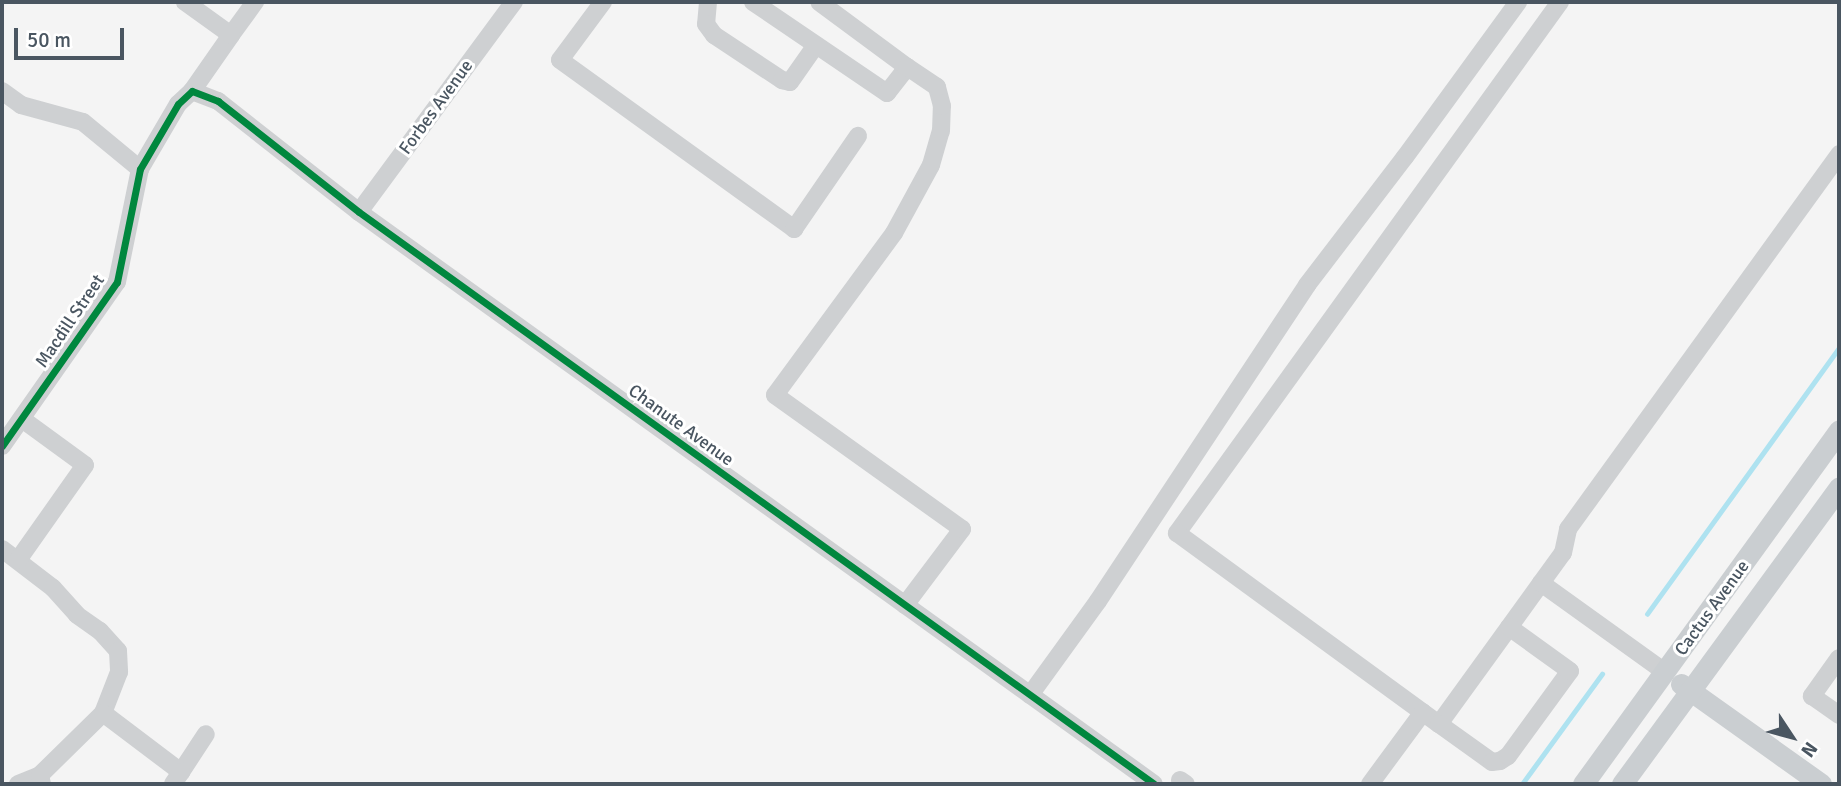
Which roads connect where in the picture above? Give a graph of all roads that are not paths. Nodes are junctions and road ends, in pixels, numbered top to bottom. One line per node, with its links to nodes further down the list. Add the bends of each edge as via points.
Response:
1 (185, 2): 10 (street)
2 (255, 2): 10 (street, Macdill Street)
3 (514, 2): 18 (street, Forbes Avenue)
4 (603, 2): 15 (street, via 560,60 794,229)
5 (708, 2): 11 (street, via 706,24 714,34 782,80 790,82)
6 (753, 2): 11 (street)
7 (820, 2): 12 (street)
8 (1518, 2): 30 (street, via 1307,285 1098,601)
9 (1560, 2): 31 (street, via 1177,533)
10 (231, 34): 14 (street, Macdill Street)
11 (816, 46): 12 (street, via 887,93)
12 (907, 67): 25 (street, via 937,87 942,106 941,131 931,165 894,233 775,395 962,529)
13 (2, 91): 17 (street, via 21,106 83,122)
14 (192, 91): 17 (street, Macdill Street, via 178,104); 18 (street, Chanute Avenue, via 218,100)
15 (858, 136)
16 (1839, 154): 24 (street, via 1568,529 1563,552)
17 (140, 169): 19 (street, Macdill Street, via 117,282)
18 (359, 212): 25 (street, Chanute Avenue)
19 (22, 419): 21 (street, Macdill Street); 23 (street, via 85,465)
20 (1839, 430): 28 (main road, Cactus Avenue)
21 (2, 446)
22 (1839, 487): 29 (main road, Cactus Avenue)
23 (7, 554): 32 (street, via 53,588 118,651 119,672)
24 (1541, 583): 26 (street); 28 (street)
25 (905, 605): 30 (street, Chanute Avenue)
26 (1509, 627): 34 (street); 34 (street, via 1570,671 1500,761 1492,762)
27 (1839, 658): 33 (street, via 1812,696)
28 (1665, 672): 29 (main road); 41 (main road, Cactus Avenue)
29 (1691, 691): 42 (main road, Cactus Avenue); 43 (main road)
30 (1030, 695): 39 (street, Chanute Avenue)
31 (1423, 712): 34 (street); 40 (street)
32 (103, 713): 36 (street); 37 (street)
33 (1839, 715)
34 (1440, 724)
35 (206, 734): 36 (street)
36 (177, 778)
37 (41, 780): 38 (street)
38 (19, 784)
39 (1154, 784)
40 (1370, 784)
41 (1583, 784)
42 (1622, 784)
43 (1821, 784)

